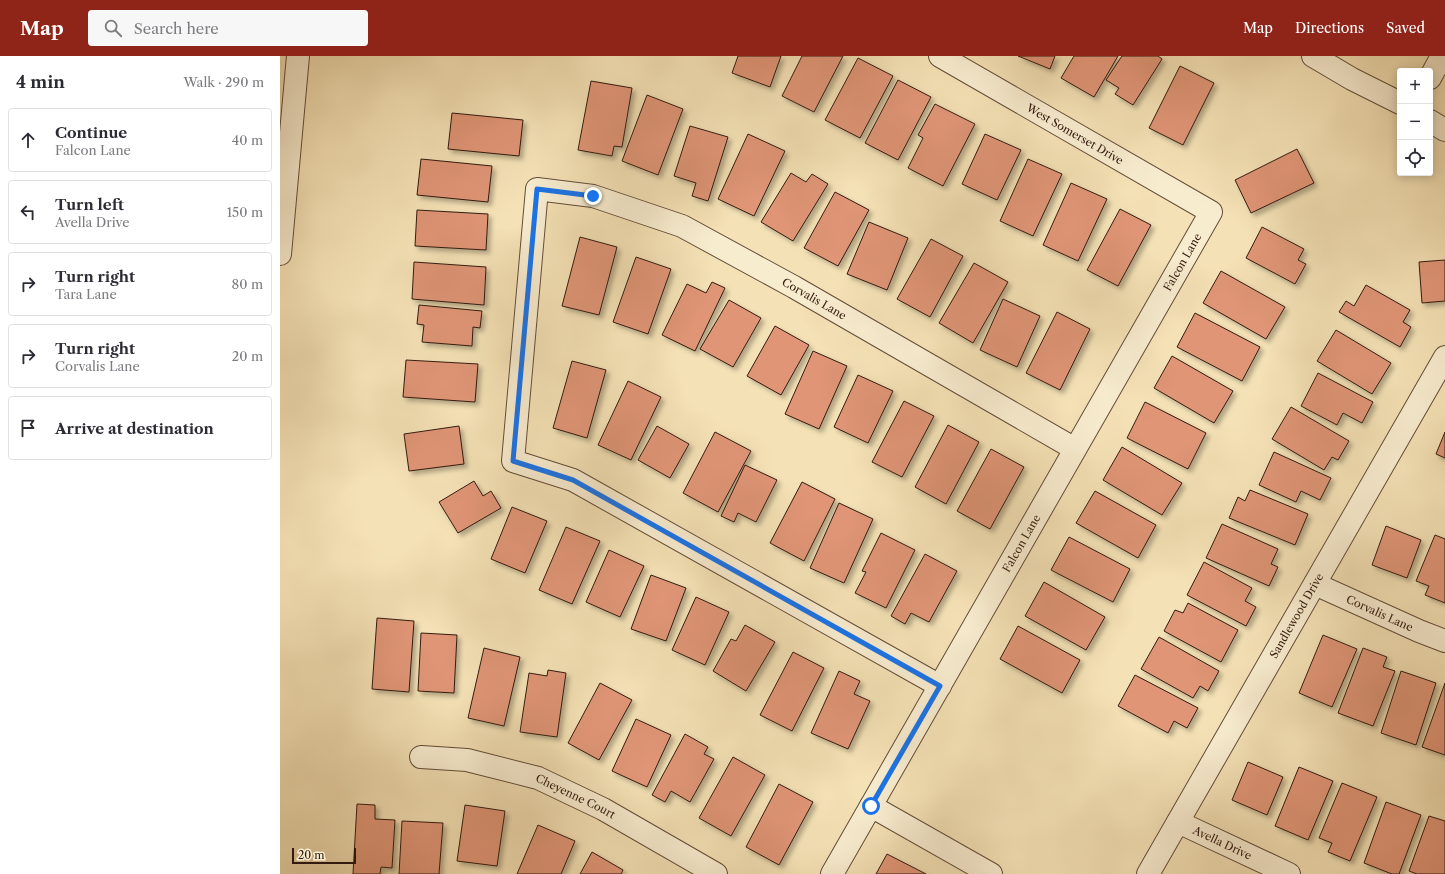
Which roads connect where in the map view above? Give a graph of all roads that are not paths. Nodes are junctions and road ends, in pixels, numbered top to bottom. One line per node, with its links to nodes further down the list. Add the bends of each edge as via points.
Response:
1 (298, 56): 7 (street)
2 (940, 56): 10 (street, West Somerset Drive)
3 (1313, 56): 6 (street)
4 (1442, 56): 5 (street)
5 (1433, 72)
6 (1397, 102)
7 (286, 108): 11 (street)
8 (1433, 123): 9 (street)
9 (1445, 130)
10 (1210, 212): 13 (street, Falcon Lane)
11 (280, 254)
12 (1445, 357): 14 (street, Sandlewood Drive)
13 (1075, 449): 16 (street, Falcon Lane); 16 (street, Corvalis Lane, via 794,287 682,226 593,196 537,189 513,461 573,480)
14 (1315, 584): 15 (street, Corvalis Lane); 19 (street, Sandlewood Drive)
15 (1445, 641)
16 (940, 686): 18 (street, Falcon Lane)
17 (421, 757): 20 (street, Cheyenne Court, via 467,760 538,778 603,809)
18 (871, 806): 21 (street, Falcon Lane); 22 (street)
19 (1178, 822): 23 (street, Sandlewood Drive); 24 (street, Avella Drive)
20 (716, 874)
21 (832, 874)
22 (991, 874)
23 (1148, 874)
24 (1289, 874)

